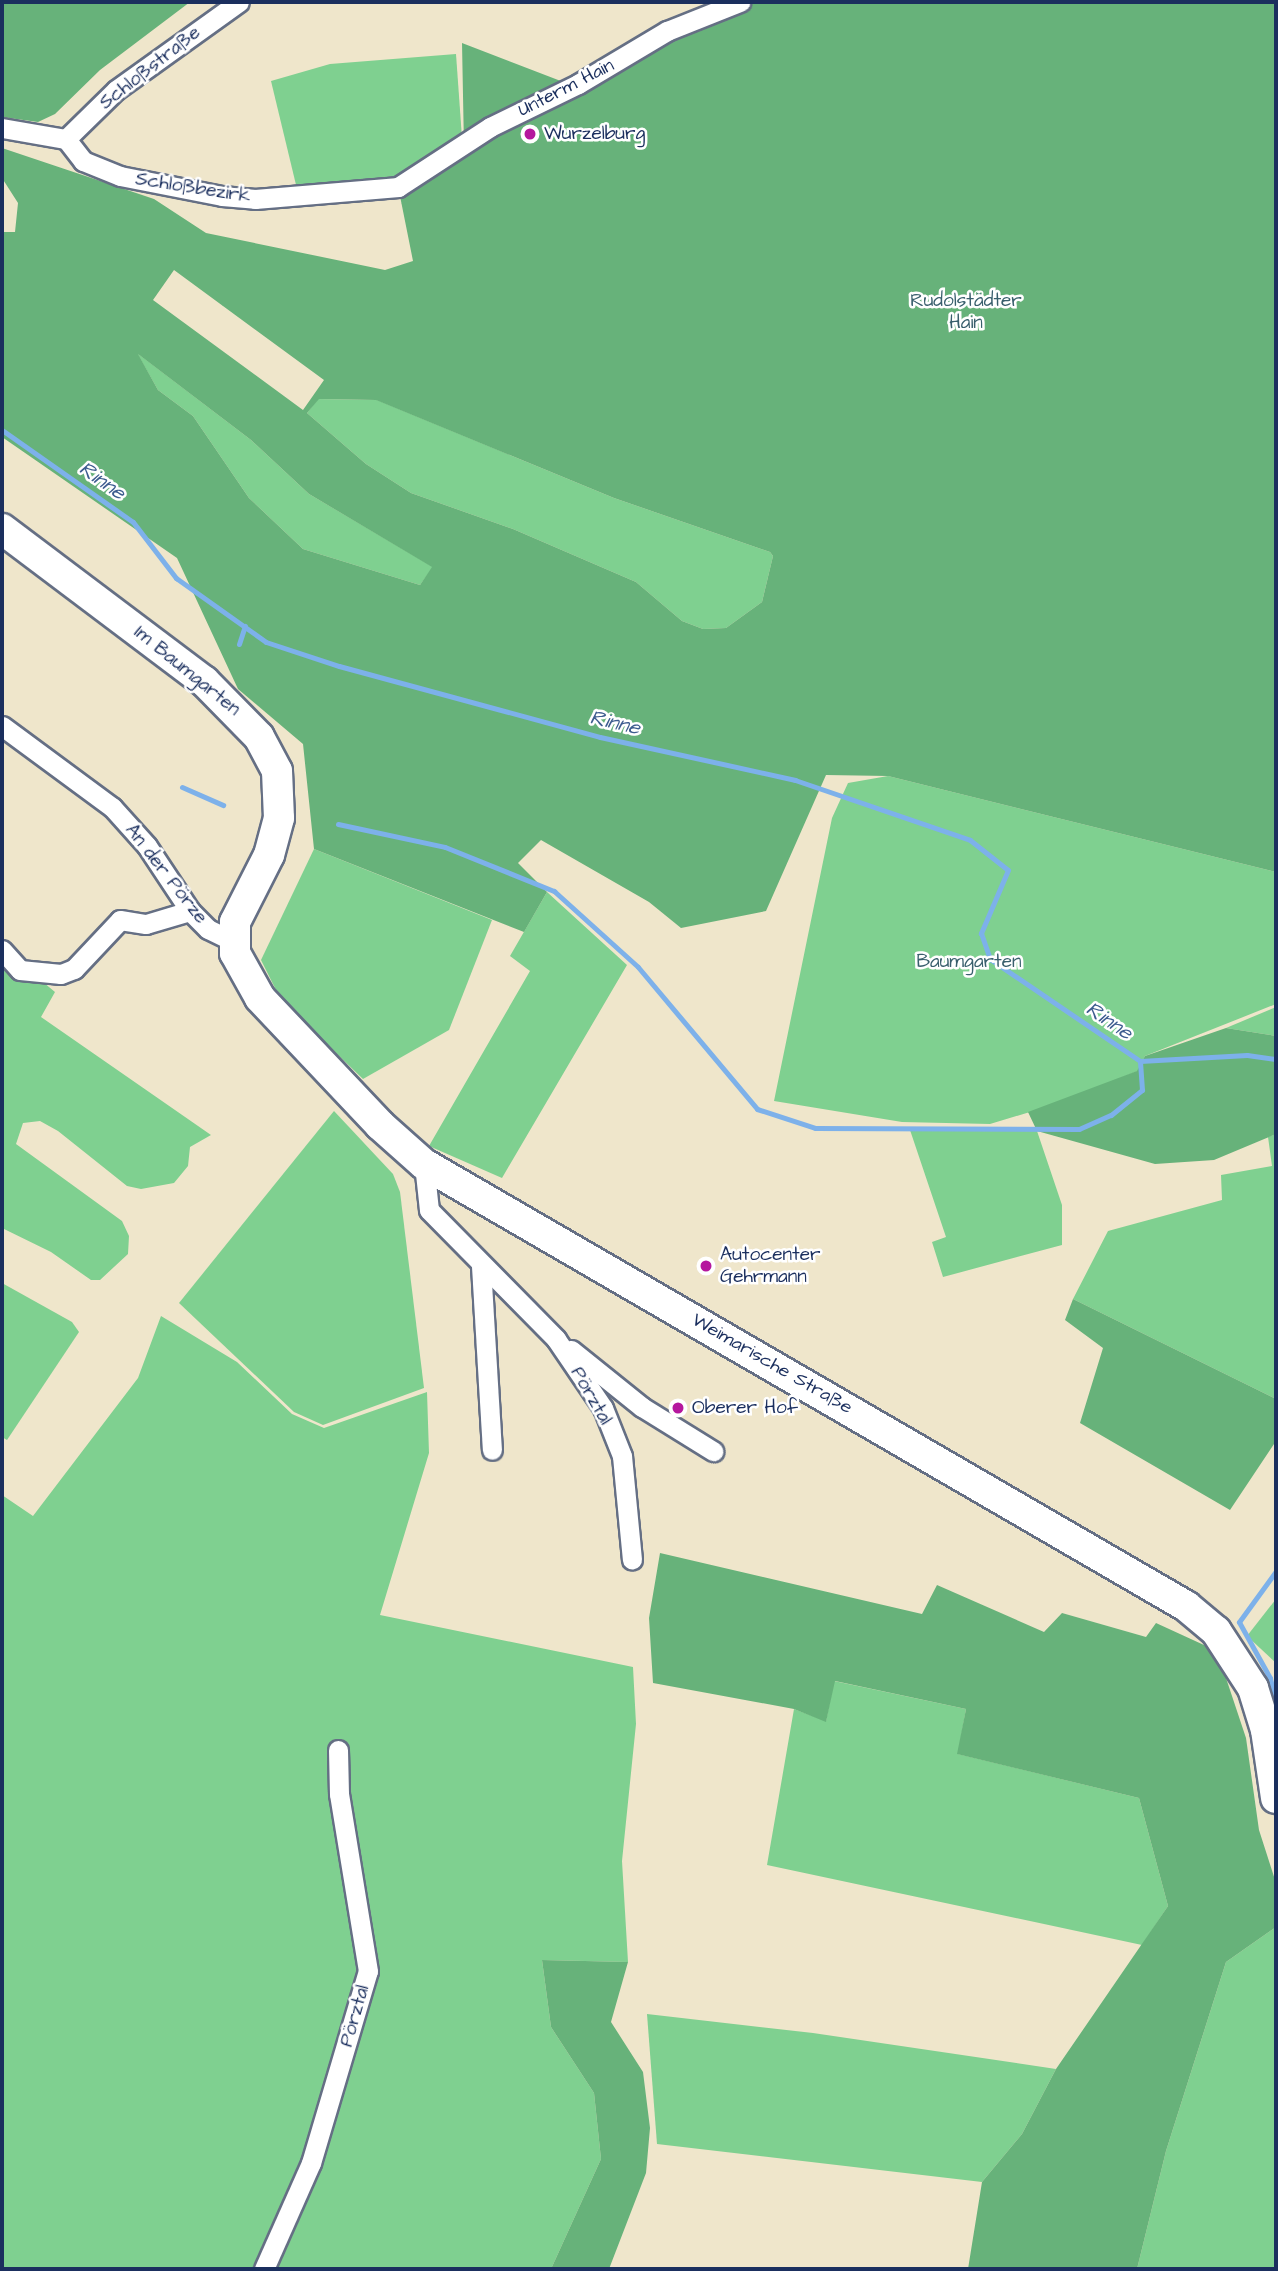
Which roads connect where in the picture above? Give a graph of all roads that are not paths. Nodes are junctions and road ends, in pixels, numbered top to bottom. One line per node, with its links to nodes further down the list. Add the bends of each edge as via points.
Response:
1 (239, 2): 4 (street, Schloßstraße, via 116,90)
2 (740, 2): 5 (street, Unterm Hain, via 667,31 579,84 491,127)
3 (2, 128): 4 (street)
4 (66, 139): 5 (street, Schloßbezirk, via 83,161 120,176 222,196 255,199)
5 (398, 187)
6 (2, 529): 9 (main road, Im Baumgarten, via 204,681 245,718 272,757 280,793 275,837 238,915)
7 (2, 726): 8 (street, An der Pörze, via 112,807 147,846)
8 (190, 911): 9 (street, An der Pörze, via 208,929); 10 (street, via 146,924 120,920 75,969 61,974 20,970)
9 (233, 941): 11 (main road, Weimarische Straße, via 238,964 260,998 380,1125)
10 (2, 950)
11 (424, 1164): 12 (street, Pörztal, via 429,1210); 18 (main road, Weimarische Straße, via 1186,1606 1216,1631 1253,1688 1266,1730)
12 (481, 1266): 13 (street, Pörztal); 14 (street)
13 (556, 1339): 15 (street, via 642,1407); 16 (street, Pörztal, via 603,1408 622,1456)
14 (492, 1450)
15 (713, 1451)
16 (632, 1560)
17 (338, 1751): 19 (street, Pörztal, via 339,1794 368,1971 311,2163)
18 (1276, 1798)
19 (264, 2269)

